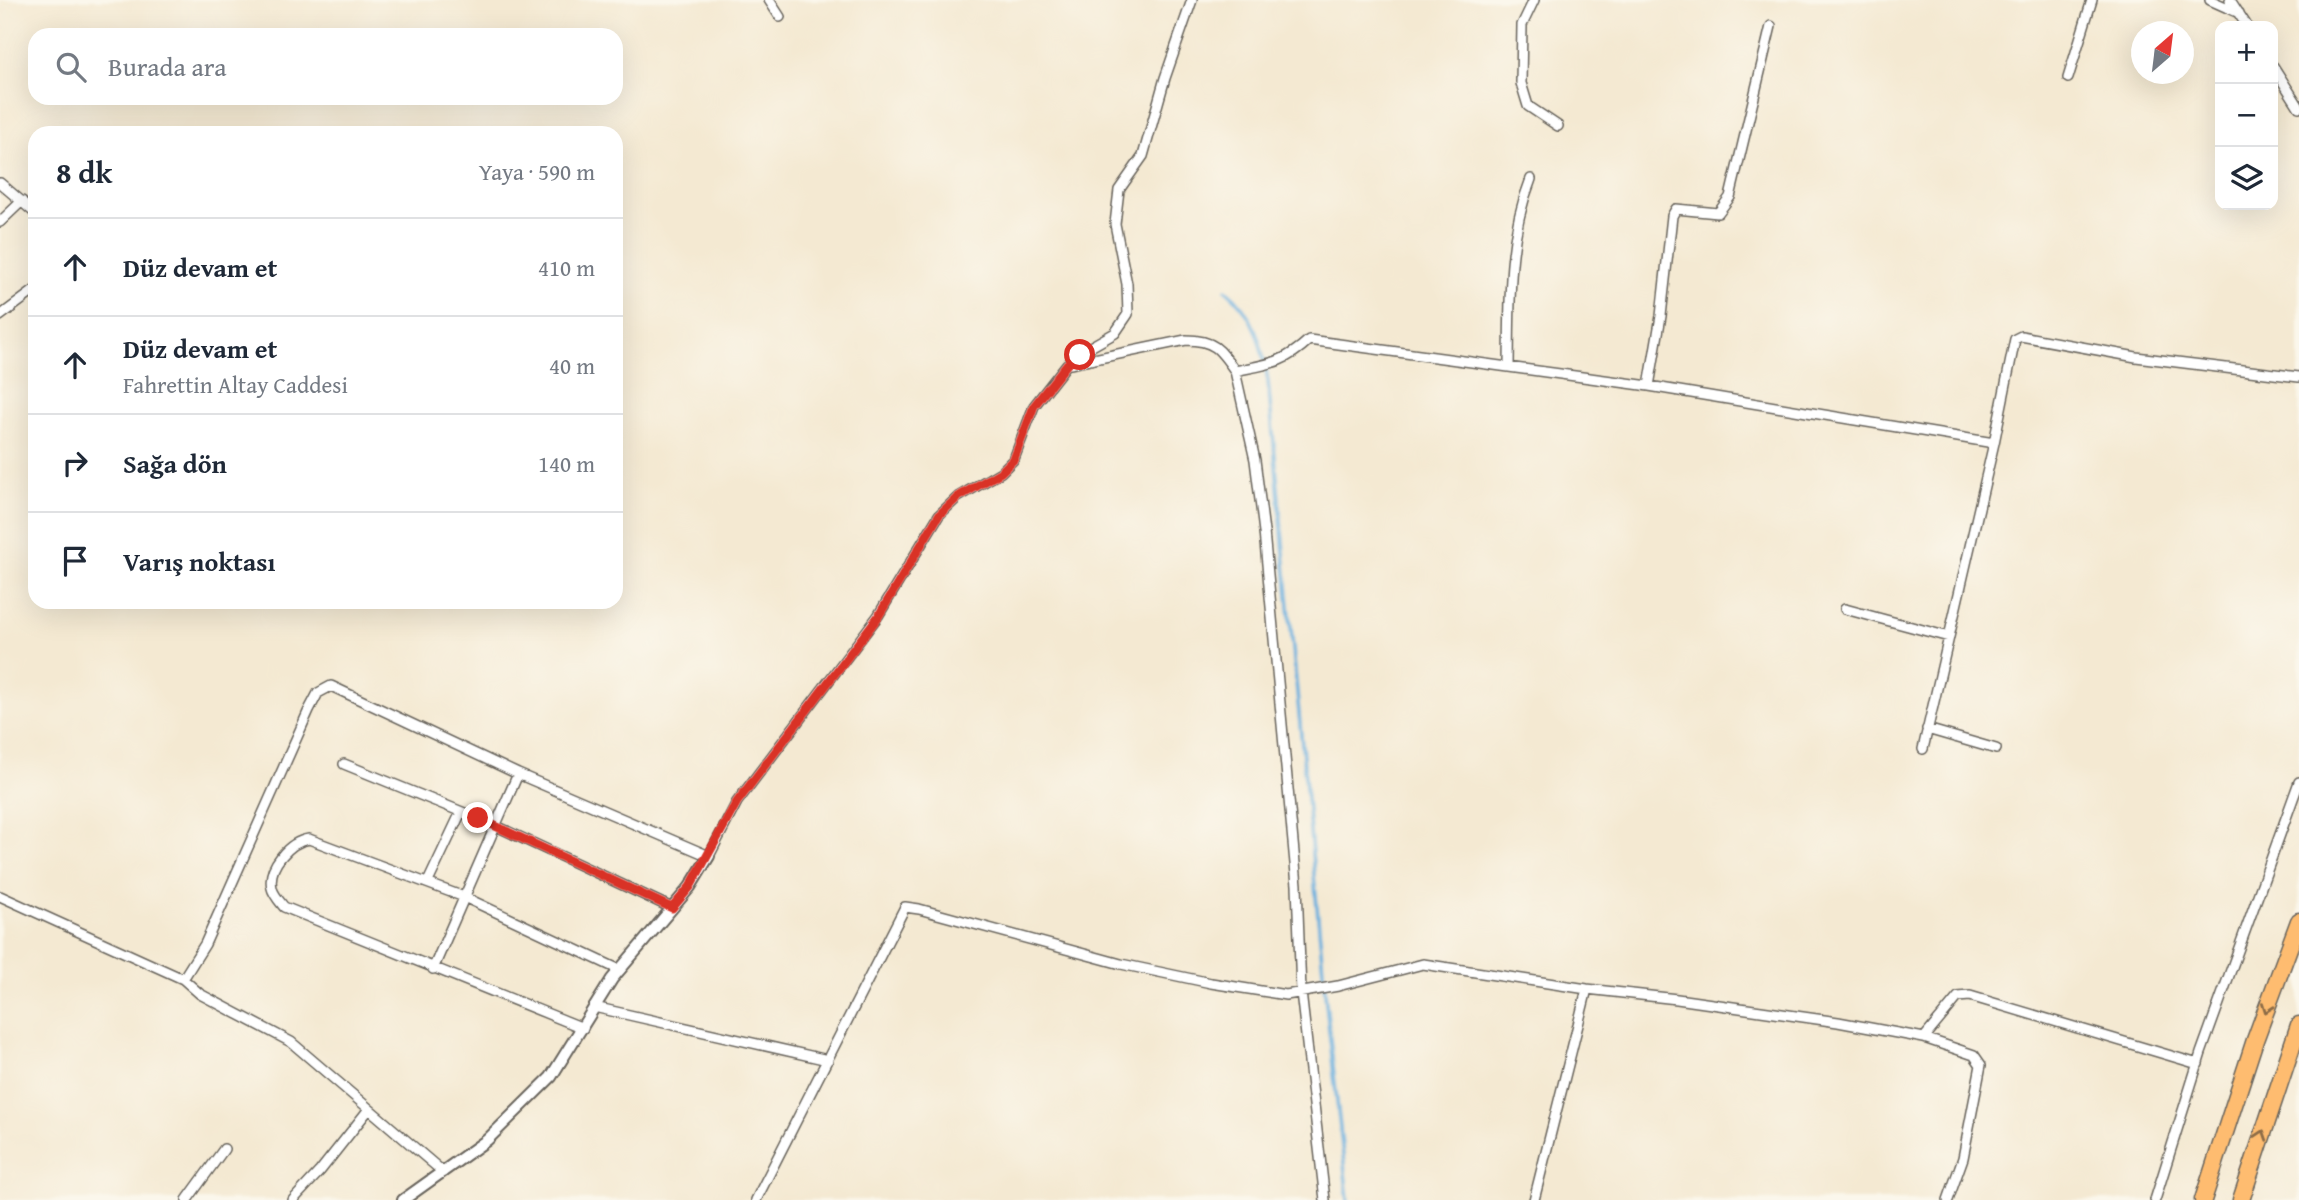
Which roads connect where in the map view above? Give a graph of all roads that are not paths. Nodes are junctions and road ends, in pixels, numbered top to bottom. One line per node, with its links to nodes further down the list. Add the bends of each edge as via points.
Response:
1 (769, 0): 8 (street)
2 (1192, 0): 22 (street, via 1143,156 1119,190 1115,224 1128,314 1115,334)
3 (1534, 0): 14 (street, via 1522,25 1521,83 1528,106)
4 (2092, 0): 12 (street)
5 (2210, 0): 7 (street)
6 (2230, 0): 7 (street)
7 (2239, 13): 9 (street)
8 (780, 17)
9 (2244, 21)
10 (1771, 26): 26 (street, via 1730,197 1718,214 1676,209 1672,216)
11 (2278, 74): 13 (street)
12 (2068, 78)
13 (2299, 107)
14 (1558, 125)
15 (1531, 179): 23 (street, via 1515,233)
16 (0, 183): 17 (street)
17 (22, 201): 18 (street); 19 (street)
18 (28, 207)
19 (0, 222)
20 (28, 295): 21 (street)
21 (0, 316)
22 (1067, 364): 24 (street, via 1201,340 1221,349); 38 (street, via 1034,406 1014,459 939,515 878,617 737,802)
23 (1509, 367): 24 (street, via 1309,340 1280,361); 26 (street)
24 (1235, 371): 48 (street, via 1255,460 1264,532)
25 (2299, 377): 27 (street, via 2136,358 2021,336 2015,339)
26 (1649, 386): 27 (street)
27 (1994, 443): 29 (street)
28 (1845, 609): 29 (street)
29 (1950, 637): 30 (street)
30 (1927, 729): 31 (street); 32 (street)
31 (1923, 749)
32 (1996, 749)
33 (344, 764): 36 (street)
34 (518, 774): 37 (street); 38 (street); 46 (street, via 331,686 318,693 205,944)
35 (2299, 782): 54 (street)
36 (461, 812): 37 (street); 39 (street)
37 (494, 825): 41 (street); 42 (street)
38 (709, 856): 42 (street)
39 (428, 882): 41 (street); 44 (street, via 309,839 286,850 272,874 272,890 284,907)
40 (0, 896): 46 (street)
41 (464, 897): 44 (street); 45 (street)
42 (672, 908): 45 (street)
43 (2299, 921): 66 (highway, one-way to 66)
44 (433, 969): 51 (street)
45 (620, 970): 49 (street)
46 (183, 979): 55 (street, via 200,994 291,1042)
47 (1587, 989): 48 (street, via 1423,964); 52 (street, via 1838,1021); 63 (street)
48 (1306, 992): 53 (street, via 1286,995 1121,964 905,907); 62 (street)
49 (594, 1007): 51 (street); 53 (street)
50 (2299, 1025): 67 (highway, one-way to 50)
51 (583, 1028): 57 (street, via 530,1100)
52 (1924, 1038): 54 (street, via 1958,997 1970,996); 64 (street, via 1974,1055 1981,1065 1963,1158)
53 (828, 1060): 61 (street)
54 (2198, 1064): 65 (street)
55 (369, 1109): 57 (street); 59 (street)
56 (224, 1149): 58 (street)
57 (443, 1172): 60 (street)
58 (187, 1200)
59 (292, 1200)
60 (403, 1200)
61 (757, 1200)
62 (1325, 1200)
63 (1534, 1200)
64 (1948, 1200)
65 (2155, 1200)
66 (2203, 1200)
67 (2241, 1200)

